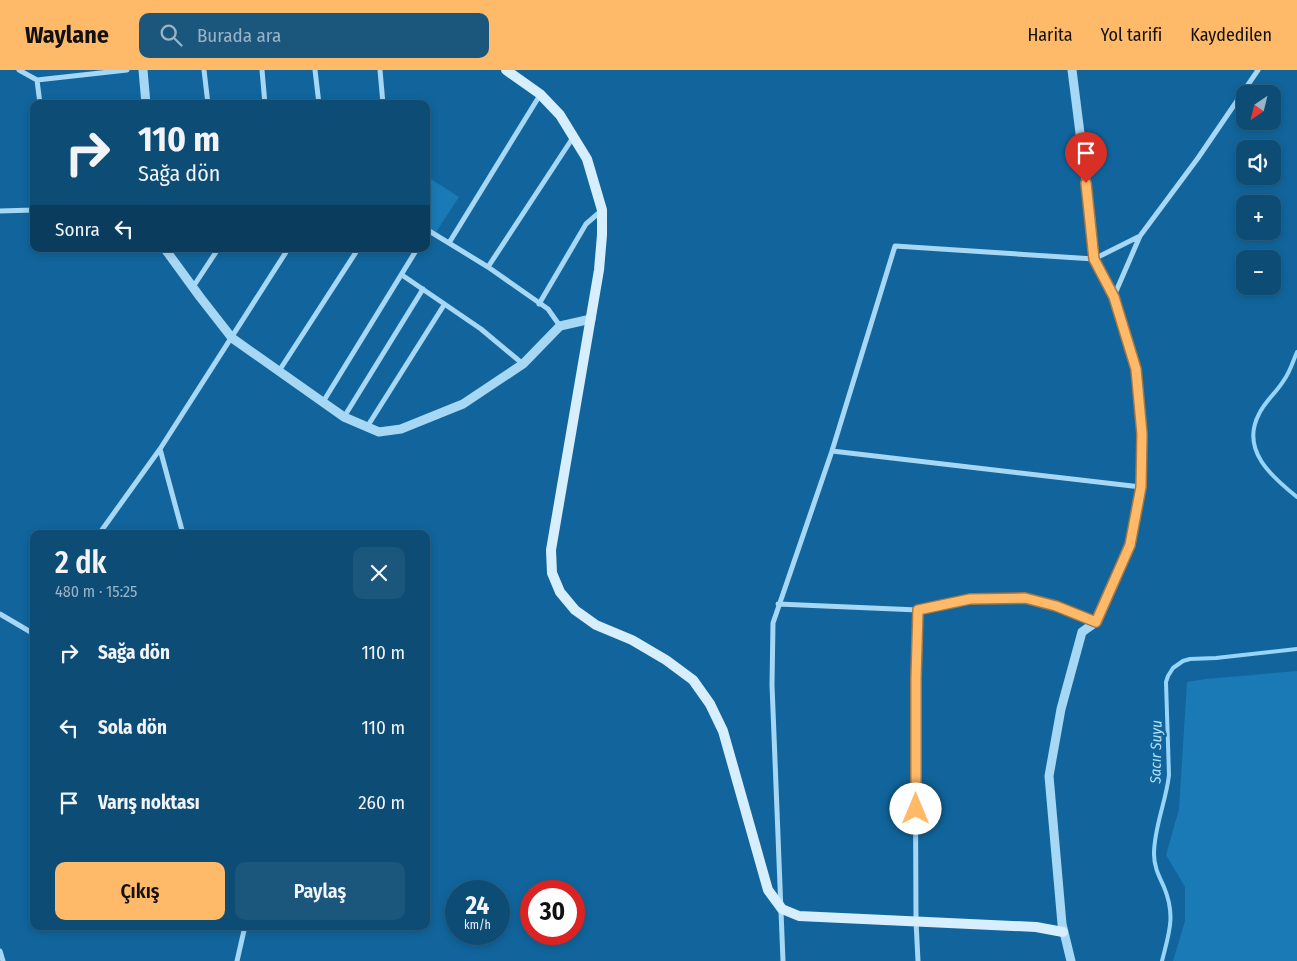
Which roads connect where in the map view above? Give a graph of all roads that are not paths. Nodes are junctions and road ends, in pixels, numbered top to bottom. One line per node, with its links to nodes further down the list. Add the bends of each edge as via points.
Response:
1 (19, 70): 11 (street)
2 (127, 70): 11 (street)
3 (143, 70): 14 (street)
4 (204, 70): 15 (street)
5 (262, 70): 16 (street)
6 (315, 70): 17 (street)
7 (380, 70): 18 (street)
8 (506, 70): 12 (main road)
9 (1072, 70): 31 (street)
10 (1258, 70): 24 (street)
11 (36, 80): 13 (street)
12 (540, 94): 19 (main road); 25 (street)
13 (39, 100)
14 (146, 100)
15 (208, 100)
16 (265, 100)
17 (319, 100)
18 (382, 100)
19 (574, 136): 21 (main road, via 587,159); 32 (street)
20 (30, 210): 22 (street)
21 (602, 210): 37 (street, via 586,224); 39 (main road, via 599,270)
22 (0, 211)
23 (430, 232): 25 (street)
24 (1140, 236): 31 (street); 36 (street)
25 (449, 244): 32 (street)
26 (167, 252): 34 (street)
27 (216, 252): 34 (street)
28 (286, 252): 41 (street)
29 (356, 252): 43 (street)
30 (415, 252): 33 (street)
31 (1094, 259): 36 (street); 48 (street, via 895,246)
32 (488, 267): 37 (street)
33 (402, 275): 35 (street); 44 (street)
34 (193, 287): 41 (street)
35 (424, 289): 38 (street); 45 (street)
36 (1114, 297): 49 (street, via 1136,369 1142,434)
37 (540, 304): 40 (street, via 548,309)
38 (444, 305): 42 (street, via 481,329); 46 (street)
39 (591, 319): 40 (street); 57 (main road, via 552,550 552,573 560,592 575,610 596,625 632,640 666,660 693,680 710,704 723,731 768,890)
40 (560, 326): 42 (street)
41 (232, 338): 43 (street); 47 (street)
42 (523, 364): 46 (street, via 463,404 401,429 379,432)
43 (279, 371): 44 (street)
44 (323, 402): 45 (street)
45 (344, 417): 46 (street)
46 (367, 427)
47 (160, 449): 50 (street); 51 (street)
48 (832, 451): 49 (street); 52 (street)
49 (1141, 487): 55 (street, via 1130,545)
50 (102, 530)
51 (182, 530)
52 (778, 604): 53 (street); 57 (street, via 773,624 772,685)
53 (918, 610): 55 (street, via 970,599 1025,598); 58 (street)
54 (0, 614): 56 (street)
55 (1096, 622): 60 (street, via 1082,632 1061,708 1049,776)
56 (30, 631)
57 (782, 909): 58 (main road, via 799,916); 64 (street)
58 (916, 921): 60 (main road, via 1036,927); 65 (street)
59 (244, 930): 63 (street)
60 (1063, 932): 66 (street)
61 (0, 951): 62 (street)
62 (3, 961)
63 (238, 961)
64 (783, 961)
65 (918, 961)
66 (1071, 961)

